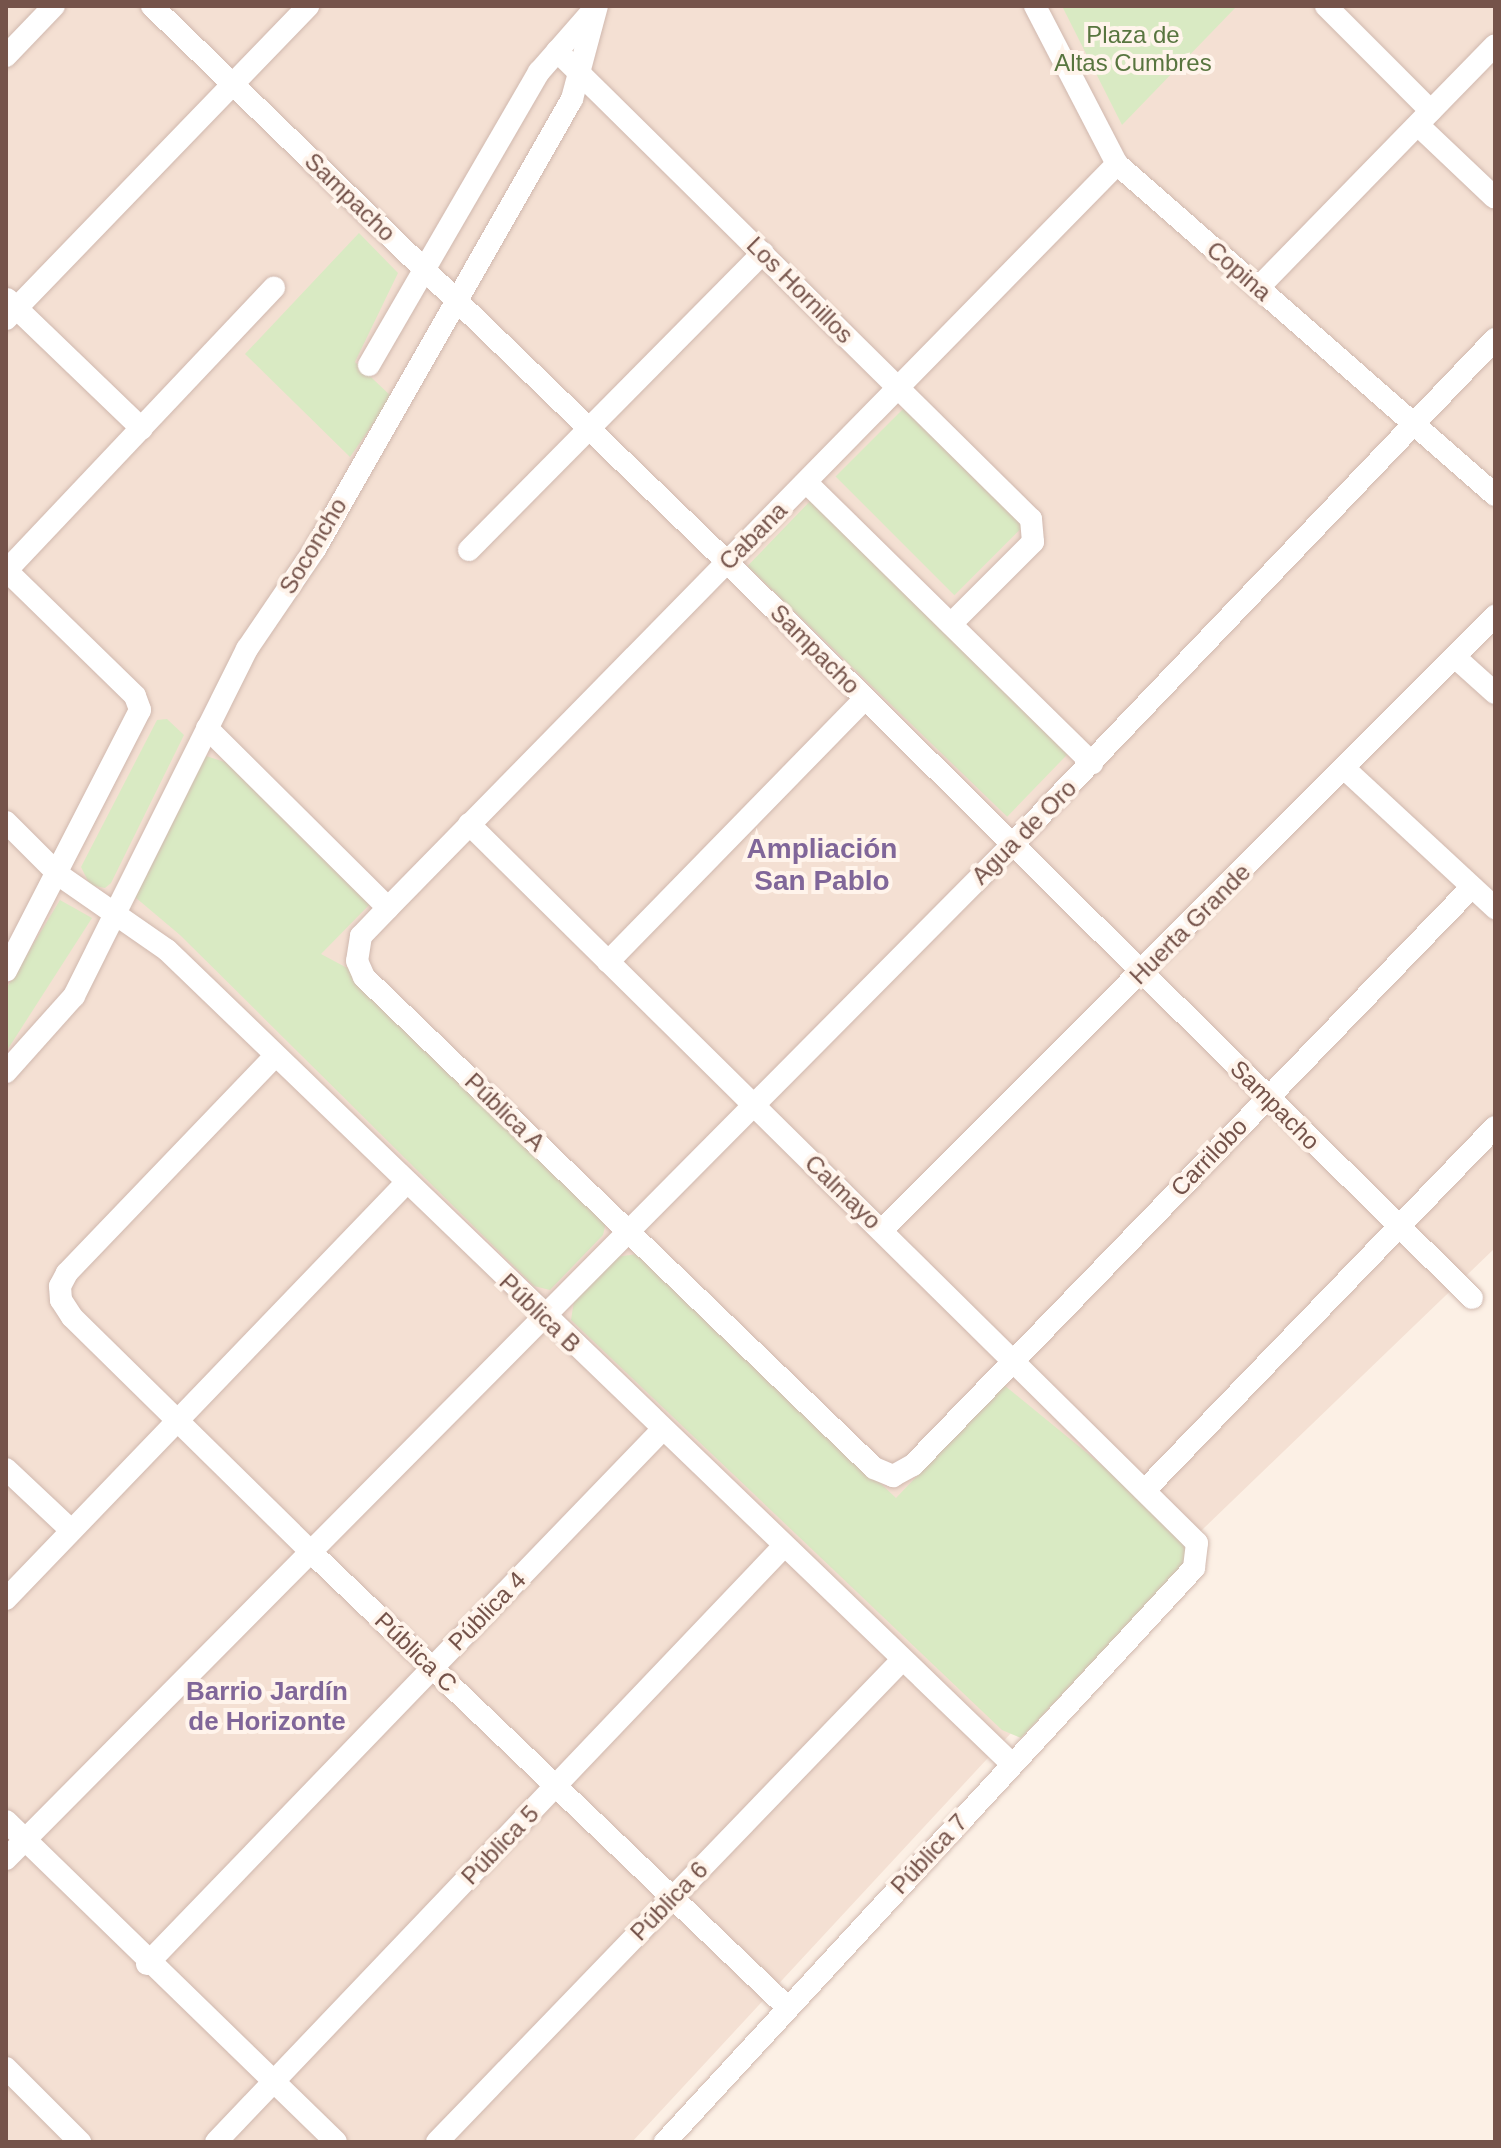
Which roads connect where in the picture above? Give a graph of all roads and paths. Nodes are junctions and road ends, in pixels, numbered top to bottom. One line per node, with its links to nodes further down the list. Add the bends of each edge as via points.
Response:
1 (54, 6): 9 (street)
2 (152, 6): 11 (street, Sampacho)
3 (308, 6): 11 (street)
4 (597, 6): 8 (street); 10 (street, Soconcho)
5 (1035, 6): 13 (street, Copina)
6 (1326, 6): 12 (street)
7 (1495, 45): 12 (street)
8 (557, 51): 10 (street, Los Hornillos); 16 (street, via 539,72)
9 (6, 56)
10 (581, 77): 15 (street, Los Hornillos); 19 (street, Soconcho)
11 (232, 84): 16 (street, Sampacho); 20 (street)
12 (1424, 118): 14 (street); 18 (street)
13 (1117, 164): 18 (street, Copina); 23 (street, Cabana)
14 (1494, 197)
15 (763, 253): 23 (street, Los Hornillos); 26 (street)
16 (424, 269): 19 (street, Sampacho); 22 (street)
17 (274, 288): 25 (street)
18 (1258, 288): 24 (street, Copina)
19 (455, 298): 26 (street, Sampacho); 37 (street, Soconcho, via 315,549 247,649)
20 (9, 308): 25 (street)
21 (1495, 339): 24 (street, Agua de Oro)
22 (369, 365)
23 (898, 388): 27 (street, Cabana); 33 (street, Los Hornillos, via 1031,519 1036,533)
24 (1414, 425): 28 (street, Copina); 38 (street, Agua de Oro)
25 (142, 429): 31 (street)
26 (591, 430): 29 (street); 30 (street, Sampacho)
27 (807, 483): 30 (street, Cabana); 33 (street)
28 (1495, 495)
29 (469, 550)
30 (727, 562): 36 (street, Sampacho); 41 (street, Cabana)
31 (6, 571): 43 (street, via 135,696 140,710)
32 (1495, 616): 34 (street, Huerta Grande)
33 (951, 624): 38 (street)
34 (1456, 658): 35 (street); 39 (street, Huerta Grande)
35 (1495, 693)
36 (865, 699): 42 (street, Sampacho); 48 (street)
37 (207, 728): 45 (street); 47 (street, Soconcho)
38 (1092, 763): 42 (street, Agua de Oro)
39 (1345, 769): 44 (street); 50 (street, Huerta Grande)
40 (6, 822): 43 (street, Pública B)
41 (469, 824): 45 (street, Cabana); 48 (street, Calmayo)
42 (1011, 846): 50 (street, Sampacho); 54 (street, Agua de Oro)
43 (59, 875): 47 (street, Pública B); 49 (street)
44 (1472, 887): 46 (street); 53 (street, Carrilobo)
45 (388, 908): 58 (street, Pública A, via 361,936 357,961 364,977)
46 (1495, 908)
47 (113, 909): 51 (street, Pública B, via 151,936); 52 (street, Soconcho, via 74,996)
48 (608, 962): 54 (street, Calmayo)
49 (6, 971)
50 (1141, 972): 53 (street, Sampacho); 59 (street, Huerta Grande)
51 (275, 1056): 56 (street, Pública B); 63 (street, Pública C, via 60,1286 72,1317)
52 (6, 1072)
53 (1267, 1097): 57 (street, Sampacho); 62 (street, Carrilobo)
54 (750, 1103): 58 (street, Agua de Oro); 59 (street, Calmayo)
55 (1495, 1127): 57 (street)
56 (406, 1183): 61 (street, Pública B); 63 (street)
57 (1398, 1226): 60 (street, Sampacho); 66 (street)
58 (626, 1229): 61 (street, Agua de Oro); 62 (street, Pública A, via 874,1468 893,1476 913,1465)
59 (882, 1230): 62 (street, Calmayo)
60 (1472, 1298)
61 (541, 1314): 64 (street, Pública B); 69 (street, Agua de Oro)
62 (1015, 1359): 66 (street, Calmayo)
63 (177, 1421): 67 (street); 69 (street, Pública C)
64 (661, 1431): 68 (street, Pública B); 73 (street, Pública 4)
65 (6, 1469): 67 (street)
66 (1145, 1490): 70 (street, Calmayo, via 1197,1543)
67 (71, 1530): 71 (street)
68 (783, 1547): 72 (street, Pública B); 75 (street, Pública 5)
69 (311, 1552): 73 (street, Pública C); 77 (street)
70 (1194, 1568): 74 (street, Pública 7)
71 (6, 1599)
72 (902, 1660): 74 (street, Pública B); 79 (street, Pública 6)
73 (432, 1668): 75 (street, Pública C); 80 (street, Pública 4)
74 (1012, 1764): 81 (street, Pública 7)
75 (557, 1786): 79 (street, Pública C); 83 (street, Pública 5)
76 (6, 1821): 77 (street)
77 (24, 1840): 78 (street); 80 (street)
78 (6, 1859)
79 (674, 1896): 81 (street, Pública C); 87 (street, Pública 6)
80 (147, 1964): 83 (street)
81 (787, 2007): 88 (street, Pública 7)
82 (6, 2068): 84 (street)
83 (274, 2083): 85 (street, Pública 5); 86 (street)
84 (80, 2142)
85 (216, 2142)
86 (336, 2142)
87 (437, 2142)
88 (665, 2142)

